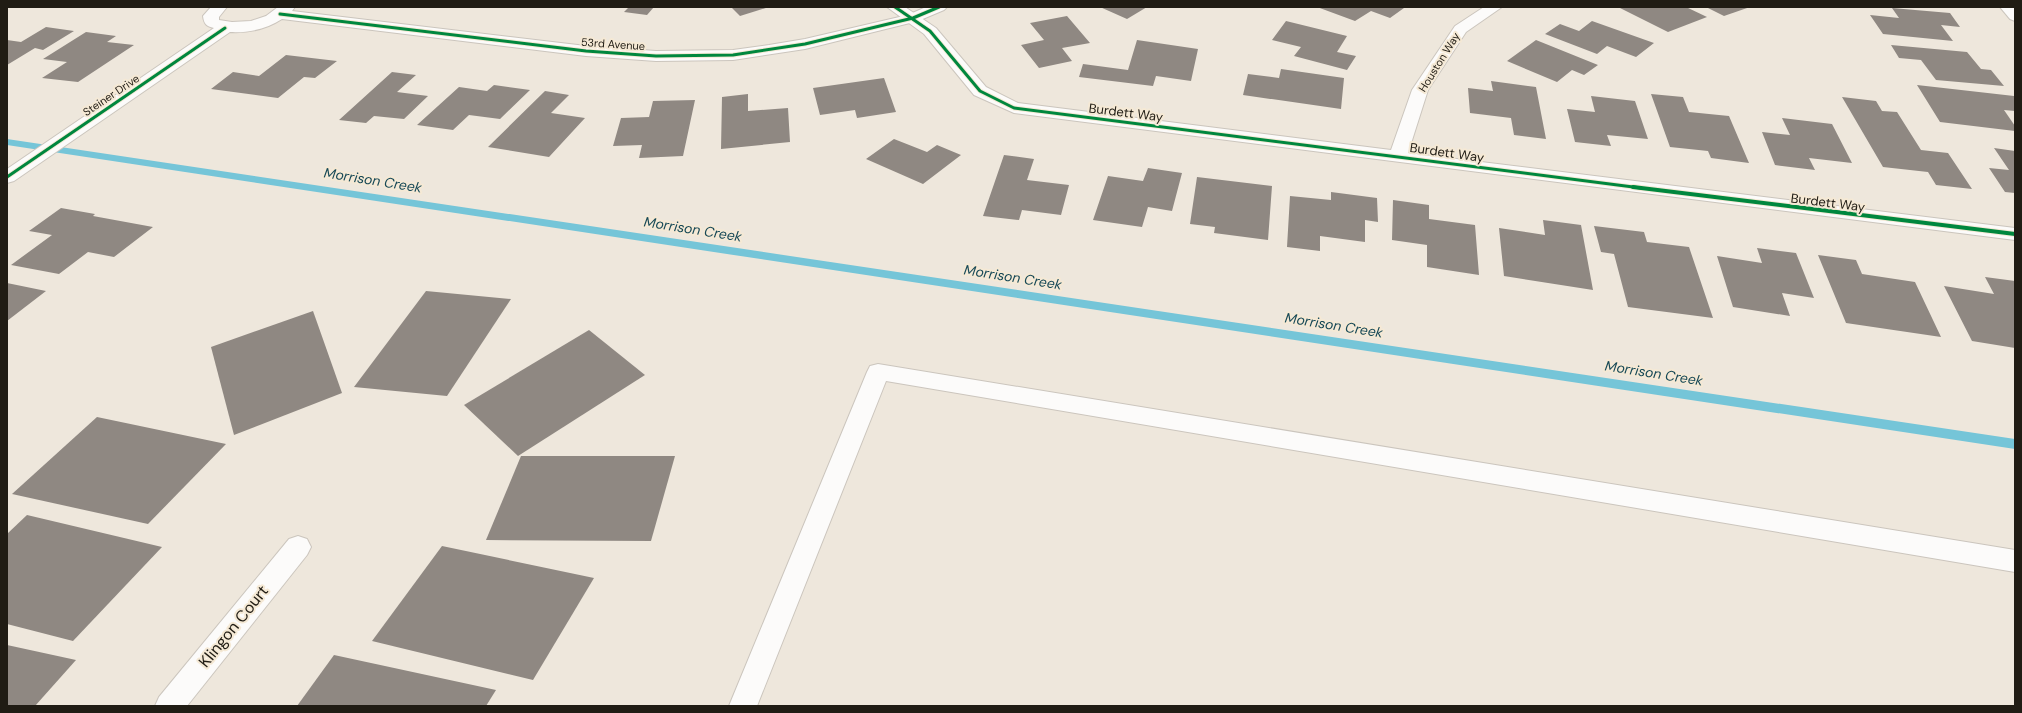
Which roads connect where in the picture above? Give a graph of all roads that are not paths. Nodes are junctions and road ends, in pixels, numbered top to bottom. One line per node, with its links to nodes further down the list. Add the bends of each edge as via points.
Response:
1 (219, 7): 9 (street, via 211,16 212,24)
2 (895, 7): 8 (street, Burdett Way)
3 (939, 7): 8 (street, 53rd Avenue)
4 (1494, 7): 10 (street, Houston Way, via 1460,29 1420,90)
5 (2008, 7): 7 (street)
6 (284, 11): 8 (street, 53rd Avenue, via 586,51 656,56 733,55 769,50 805,44); 9 (street, via 244,28)
7 (2015, 16)
8 (912, 18): 10 (street, Burdett Way, via 930,31 980,91 1014,108)
9 (225, 28): 11 (street, Steiner Drive)
10 (1398, 155): 12 (street, Burdett Way, via 1725,200)
11 (7, 177)
12 (2015, 234)
13 (298, 546): 15 (street, Klingon Court)
14 (2015, 561): 16 (street, via 878,372)
15 (169, 706)
16 (743, 706)

